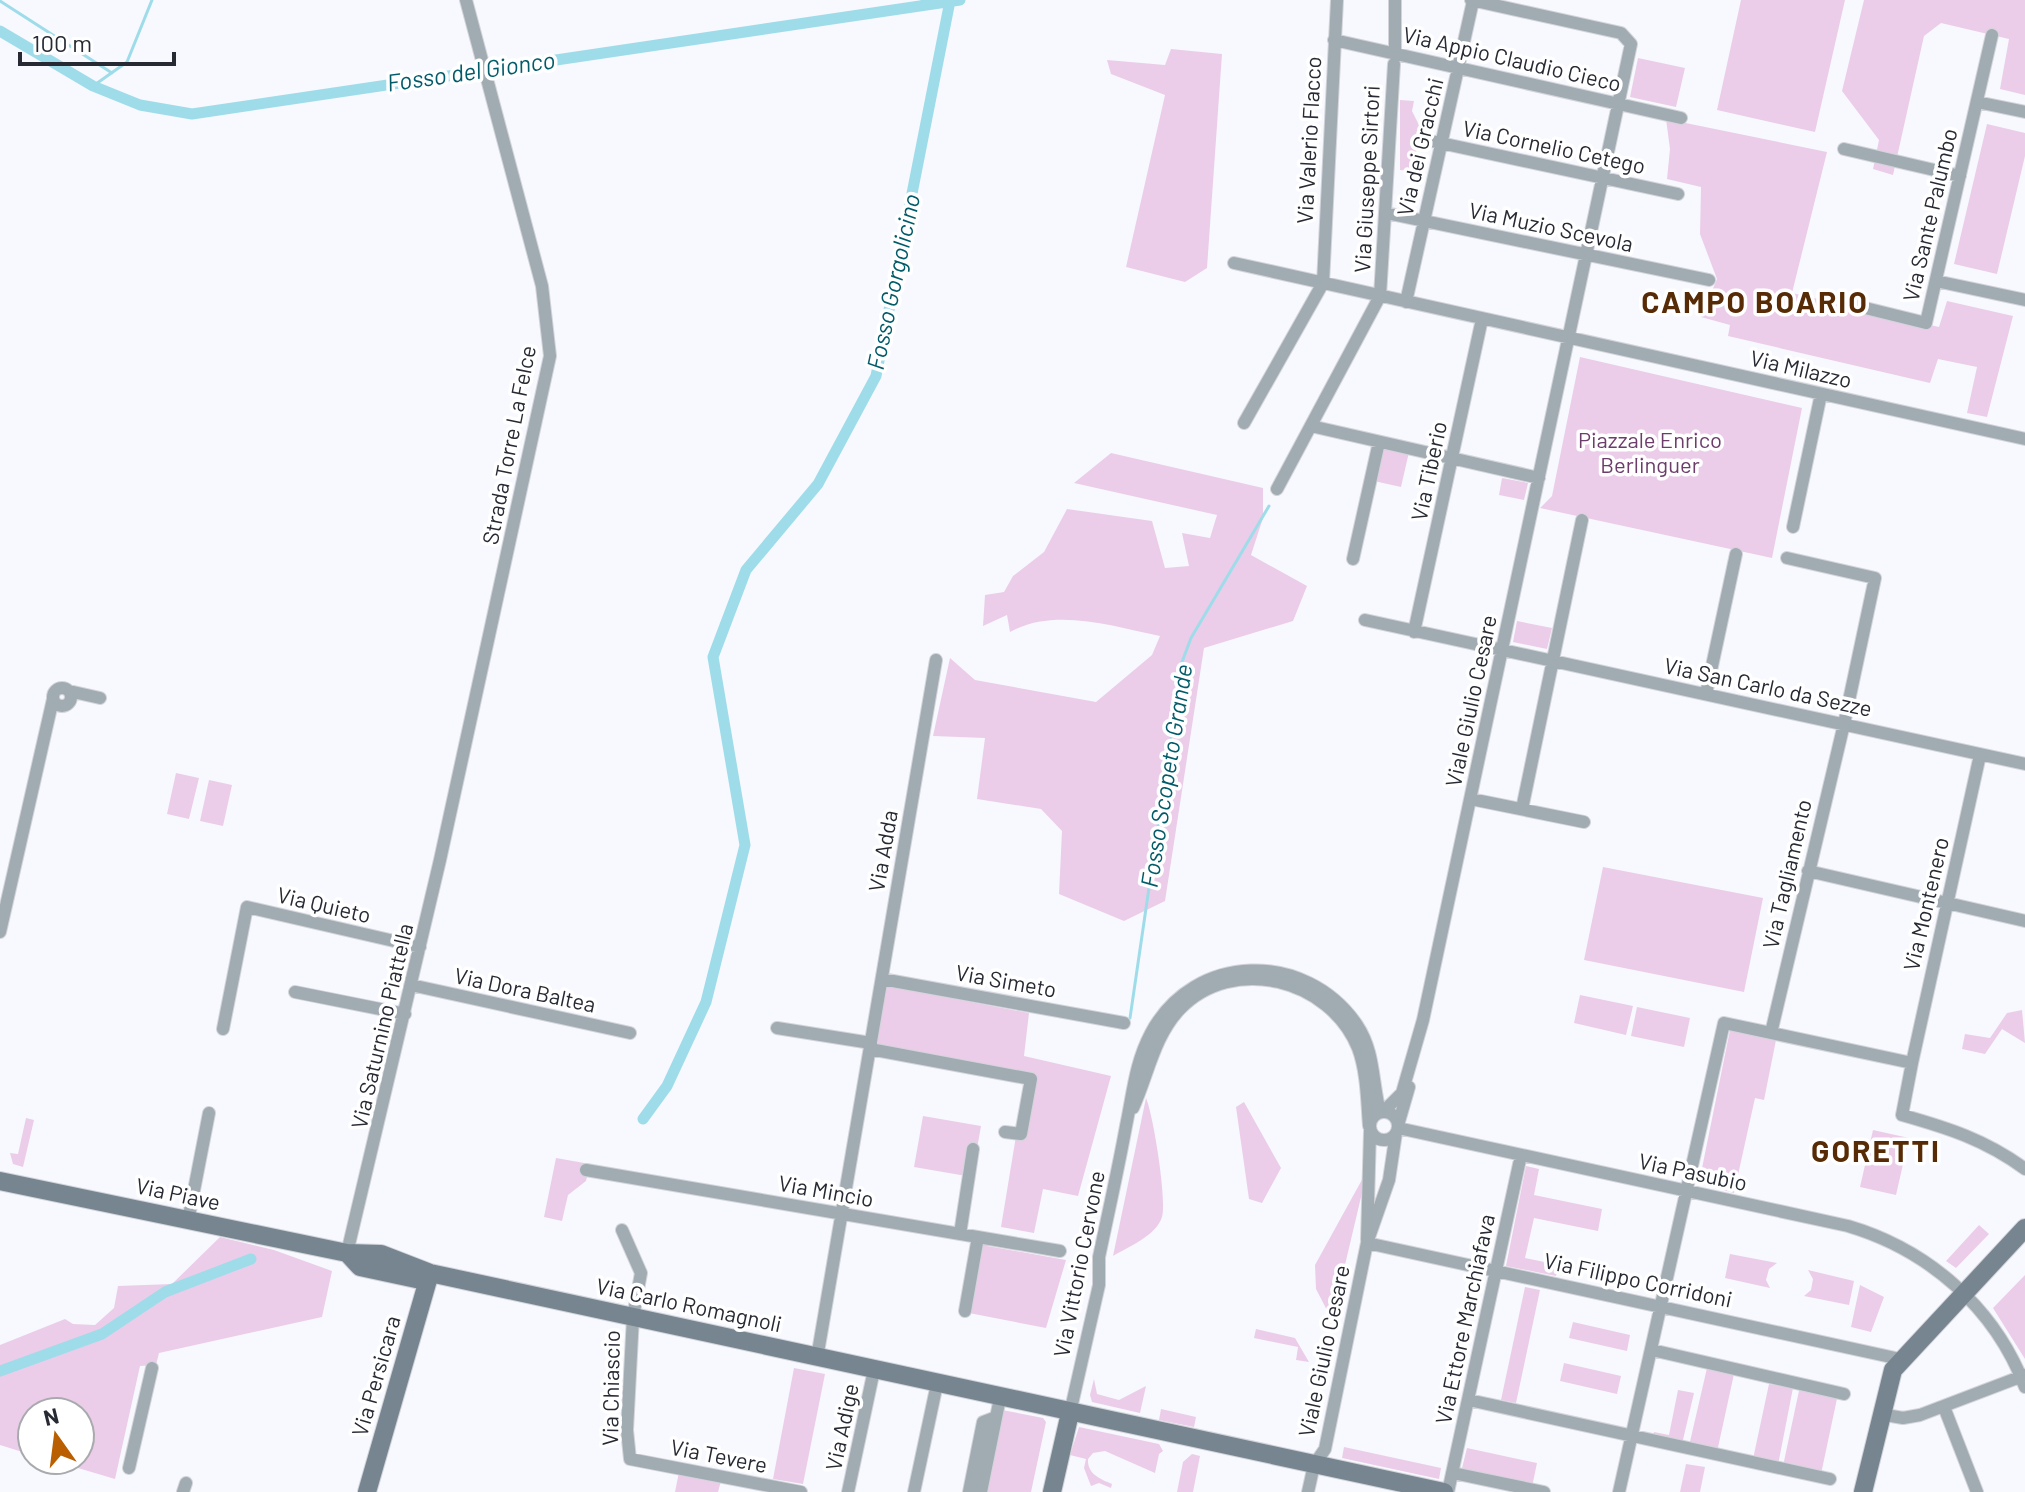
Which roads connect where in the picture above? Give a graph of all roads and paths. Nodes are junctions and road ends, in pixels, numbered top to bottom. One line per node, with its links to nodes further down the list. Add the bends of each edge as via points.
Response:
1 (466, 0): 58 (street, Strada Torre La Felce, via 542,286 550,356)
2 (1337, 0): 6 (street, Via Valerio Flacco)
3 (1395, 0): 7 (street, Via Giuseppe Sirtori)
4 (1472, 1): 8 (street, Via dei Gracchi); 10 (street, Viale Giulio Cesare, via 1629,38)
5 (1992, 35): 9 (street, Via Sante Palumbo)
6 (1334, 40): 7 (street, Via Appio Claudio Cieco); 25 (street, Via Valerio Flacco)
7 (1394, 59): 8 (street, Via Appio Claudio Cieco); 19 (street, Via Giuseppe Sirtori)
8 (1458, 68): 10 (street, Via Appio Claudio Cieco); 14 (street, Via dei Gracchi)
9 (1977, 102): 11 (street); 16 (street, Via Sante Palumbo)
10 (1619, 104): 12 (street, Via Appio Claudio Cieco); 17 (street, Viale Giulio Cesare)
11 (2025, 112)
12 (1681, 118)
13 (1422, 139): 14 (street, Via Cornelio Cetego)
14 (1441, 143): 17 (street, Via Cornelio Cetego); 20 (street, Via dei Gracchi)
15 (1844, 149): 16 (street)
16 (1960, 176): 24 (street, Via Sante Palumbo)
17 (1603, 178): 18 (street, Via Cornelio Cetego); 21 (street, Viale Giulio Cesare)
18 (1678, 194)
19 (1386, 213): 20 (street, Via Muzio Scevola); 26 (street, Via Giuseppe Sirtori)
20 (1424, 221): 21 (street, Via Muzio Scevola); 28 (street, Via dei Gracchi)
21 (1587, 255): 23 (street, Via Muzio Scevola); 31 (street, Viale Giulio Cesare)
22 (1234, 263): 25 (street, Via Giuseppe Sirtori)
23 (1709, 280)
24 (1936, 281): 27 (street); 29 (street, Via Sante Palumbo, via 1926,323)
25 (1323, 283): 26 (street, Via Giuseppe Sirtori); 33 (street)
26 (1380, 296): 28 (street, Via Giuseppe Sirtori); 34 (street)
27 (2025, 300)
28 (1406, 302): 30 (street, Via Giuseppe Sirtori)
29 (1845, 303)
30 (1482, 319): 31 (street, Via Giuseppe Sirtori); 37 (street, Via Tiberio)
31 (1569, 338): 32 (street, Via Milazzo); 38 (street, Viale Giulio Cesare)
32 (1821, 394): 35 (street, Via Milazzo); 41 (street)
33 (1244, 423)
34 (1311, 426): 36 (street); 39 (street)
35 (2025, 439)
36 (1379, 442): 37 (street); 44 (street)
37 (1452, 458): 38 (street); 46 (street, Via Tiberio)
38 (1539, 478): 47 (street, Viale Giulio Cesare)
39 (1277, 489)
40 (1582, 520): 49 (street)
41 (1793, 527)
42 (1736, 554): 50 (street)
43 (1787, 558): 54 (street, Via Tagliamento, via 1875,578)
44 (1353, 559)
45 (1365, 620): 46 (street, Via San Carlo da Sezze)
46 (1414, 632): 47 (street, Via San Carlo da Sezze)
47 (1502, 651): 49 (street, Via San Carlo da Sezze); 57 (street, Viale Giulio Cesare)
48 (936, 660): 66 (street, Via Adda)
49 (1553, 662): 50 (street, Via San Carlo da Sezze); 59 (street)
50 (1706, 694): 54 (street, Via San Carlo da Sezze)
51 (93, 697): 52 (street)
52 (68, 700): 53 (street); 53 (street, via 58,689)
53 (50, 722): 64 (street)
54 (1844, 724): 55 (street, Via San Carlo da Sezze); 61 (street, Via Tagliamento)
55 (1980, 755): 56 (street, Via San Carlo da Sezze); 62 (street, Via Montenero)
56 (2025, 764)
57 (1471, 799): 59 (street); 77 (street, Viale Giulio Cesare)
58 (451, 806): 65 (street, Via Saturnino Piattella)
59 (1522, 809): 60 (street)
60 (1584, 822)
61 (1808, 871): 62 (street); 74 (street, Via Tagliamento)
62 (1946, 904): 63 (street); 76 (street, Via Montenero)
63 (2025, 921)
64 (0, 932)
65 (420, 947): 67 (street, Via Saturnino Piattella); 72 (street, Via Quieto, via 247,907)
66 (882, 979): 70 (street, Via Simeto); 75 (street, Via Adda)
67 (411, 985): 69 (street, Via Saturnino Piattella); 73 (street, Via Dora Baltea)
68 (295, 992): 69 (street)
69 (405, 1014): 98 (street, Via Saturnino Piattella)
70 (1124, 1023)
71 (777, 1028): 75 (street)
72 (223, 1029)
73 (630, 1033)
74 (1771, 1033): 76 (street); 89 (street, via 1724,1023)
75 (870, 1046): 83 (street, via 1031,1079 1021,1134); 90 (street, Via Adda)
76 (1912, 1063): 86 (street, Via Montenero, via 1902,1115 1961,1131)
77 (1408, 1072): 78 (street, Viale Giulio Cesare, via 1402,1093); 82 (street, Viale Giulio Cesare, via 1405,1109)
78 (1382, 1112): 80 (street, Via Vittorio Cervone, via 1371,1055 1341,1006 1296,976 1249,969 1193,986 1162,1015 1137,1065); 81 (street, via 1372,1117); 82 (street, via 1394,1116)
79 (209, 1113): 91 (street)
80 (1127, 1121): 81 (street, Via Vittorio Cervone, via 1155,1048 1181,1008 1217,986 1260,979 1308,992 1343,1024 1362,1064); 116 (street, Via Vittorio Cervone)
81 (1370, 1128): 82 (street, via 1376,1138 1385,1140); 96 (street, Viale Giulio Cesare)
82 (1397, 1129): 85 (street, Via Pasubio); 96 (street, Viale Giulio Cesare, via 1389,1180)
83 (1005, 1132)
84 (973, 1149): 94 (street)
85 (1521, 1155): 89 (street, Via Pasubio); 99 (street, Via Ettore Marchiafava)
86 (2025, 1169)
87 (586, 1170): 90 (street, Via Mincio)
88 (0, 1181): 91 (main road, Via Piave)
89 (1684, 1191): 101 (street, Via Pasubio, via 1873,1234 1916,1254); 102 (street)
90 (842, 1213): 94 (street, Via Mincio); 106 (street, Via Adda)
91 (188, 1221): 98 (main road, Via Piave)
92 (2025, 1228): 101 (main road)
93 (622, 1230): 104 (street, Via Chiascio, via 641,1273)
94 (960, 1234): 95 (street, Via Mincio)
95 (978, 1237): 97 (street, Via Mincio); 103 (street)
96 (1367, 1243): 99 (street, Via Filippo Corridoni); 121 (street, Viale Giulio Cesare, via 1325,1449)
97 (1060, 1251)
98 (347, 1253): 100 (main road, Via Piave, via 360,1267 416,1279)
99 (1497, 1270): 102 (street, Via Filippo Corridoni); 114 (street, Via Ettore Marchiafava)
100 (430, 1273): 104 (main road, Via Carlo Romagnoli); 125 (main road, Via Persicara)
101 (1963, 1293): 107 (main road); 110 (street, Via Pasubio, via 2000,1334)
102 (1662, 1305): 105 (street); 107 (street, Via Filippo Corridoni)
103 (965, 1311)
104 (633, 1317): 106 (main road, Via Carlo Romagnoli); 120 (street, Via Chiascio)
105 (1652, 1350): 112 (street); 119 (street)
106 (817, 1358): 109 (main road, Via Carlo Romagnoli)
107 (1900, 1359): 117 (main road, via 1888,1379)
108 (152, 1368): 122 (street)
109 (874, 1370): 111 (main road, Via Carlo Romagnoli); 127 (street, Via Adige)
110 (2024, 1380): 115 (street)
111 (937, 1384): 113 (main road, Via Carlo Romagnoli); 128 (street)
112 (1844, 1394)
113 (1000, 1398): 116 (main road, Via Carlo Romagnoli); 118 (street)
114 (1469, 1400): 119 (street); 123 (street, Via Ettore Marchiafava)
115 (1944, 1407): 117 (street, via 1912,1417); 137 (street)
116 (1070, 1413): 121 (main road, Via Carlo Romagnoli); 131 (main road)
117 (1880, 1414): 136 (main road)
118 (996, 1417): 129 (street, via 983,1422); 130 (street)
119 (1633, 1435): 124 (street); 135 (street)
120 (630, 1459): 126 (street, Via Tevere)
121 (1314, 1465): 132 (street, Viale Giulio Cesare); 133 (main road, Via Carlo Romagnoli)
122 (129, 1468)
123 (1453, 1473): 133 (street, Via Ettore Marchiafava); 134 (street)
124 (1830, 1479)
125 (367, 1492)
126 (801, 1492)
127 (848, 1492)
128 (914, 1492)
129 (969, 1492)
130 (981, 1492)
131 (1052, 1492)
132 (1308, 1492)
133 (1446, 1492)
134 (1544, 1492)
135 (1619, 1492)
136 (1863, 1492)
137 (1977, 1492)

